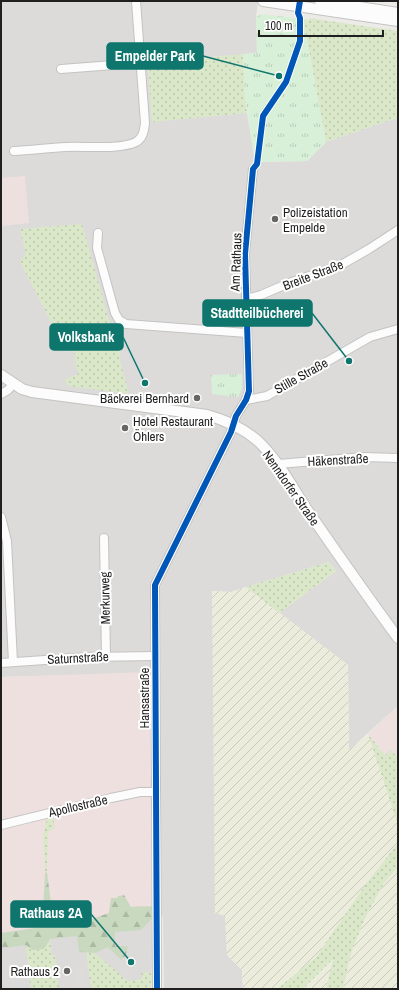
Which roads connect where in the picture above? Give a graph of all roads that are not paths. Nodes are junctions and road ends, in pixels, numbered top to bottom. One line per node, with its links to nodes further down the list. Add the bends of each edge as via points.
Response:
1 (136, 1): 6 (street)
2 (263, 1): 5 (street)
3 (320, 1): 4 (street)
4 (398, 13)
5 (398, 21)
6 (140, 63): 7 (street); 8 (street, via 145,123 143,134 138,141 129,145 94,148 67,147)
7 (61, 69)
8 (14, 151)
9 (253, 169): 12 (street, Am Rathaus, via 245,254)
10 (398, 230): 12 (street, Breite Straße, via 341,265)
11 (98, 233): 14 (street, via 96,248 114,313 119,320 126,324)
12 (246, 299): 14 (street, Am Rathaus)
13 (398, 329): 18 (street, Stille Straße, via 370,337 267,396)
14 (247, 332): 18 (street, Am Rathaus, via 249,391)
15 (1, 375): 16 (street, Nenndorfer Straße)
16 (13, 384): 17 (street); 19 (street, Nenndorfer Straße, via 32,392 207,415)
17 (1, 394)
18 (246, 400): 19 (street, Am Rathaus)
19 (233, 424): 21 (street, Nenndorfer Straße, via 257,441); 26 (street, Hansastraße, via 154,585)
20 (398, 458): 21 (street, Häkenstraße, via 364,457)
21 (278, 464): 25 (street, Nenndorfer Straße, via 324,535)
22 (1, 517): 24 (street, via 7,541)
23 (104, 538): 27 (street, Merkurweg)
24 (5, 572): 28 (street)
25 (398, 638)
26 (155, 656): 27 (street, Saturnstraße); 30 (street, Hansastraße)
27 (106, 657): 28 (street, Saturnstraße)
28 (13, 662): 29 (street, Saturnstraße)
29 (1, 663)
30 (155, 792): 31 (street, Apollostraße, via 140,792 106,799); 32 (street, Hansastraße)
31 (1, 825)
32 (157, 989)

